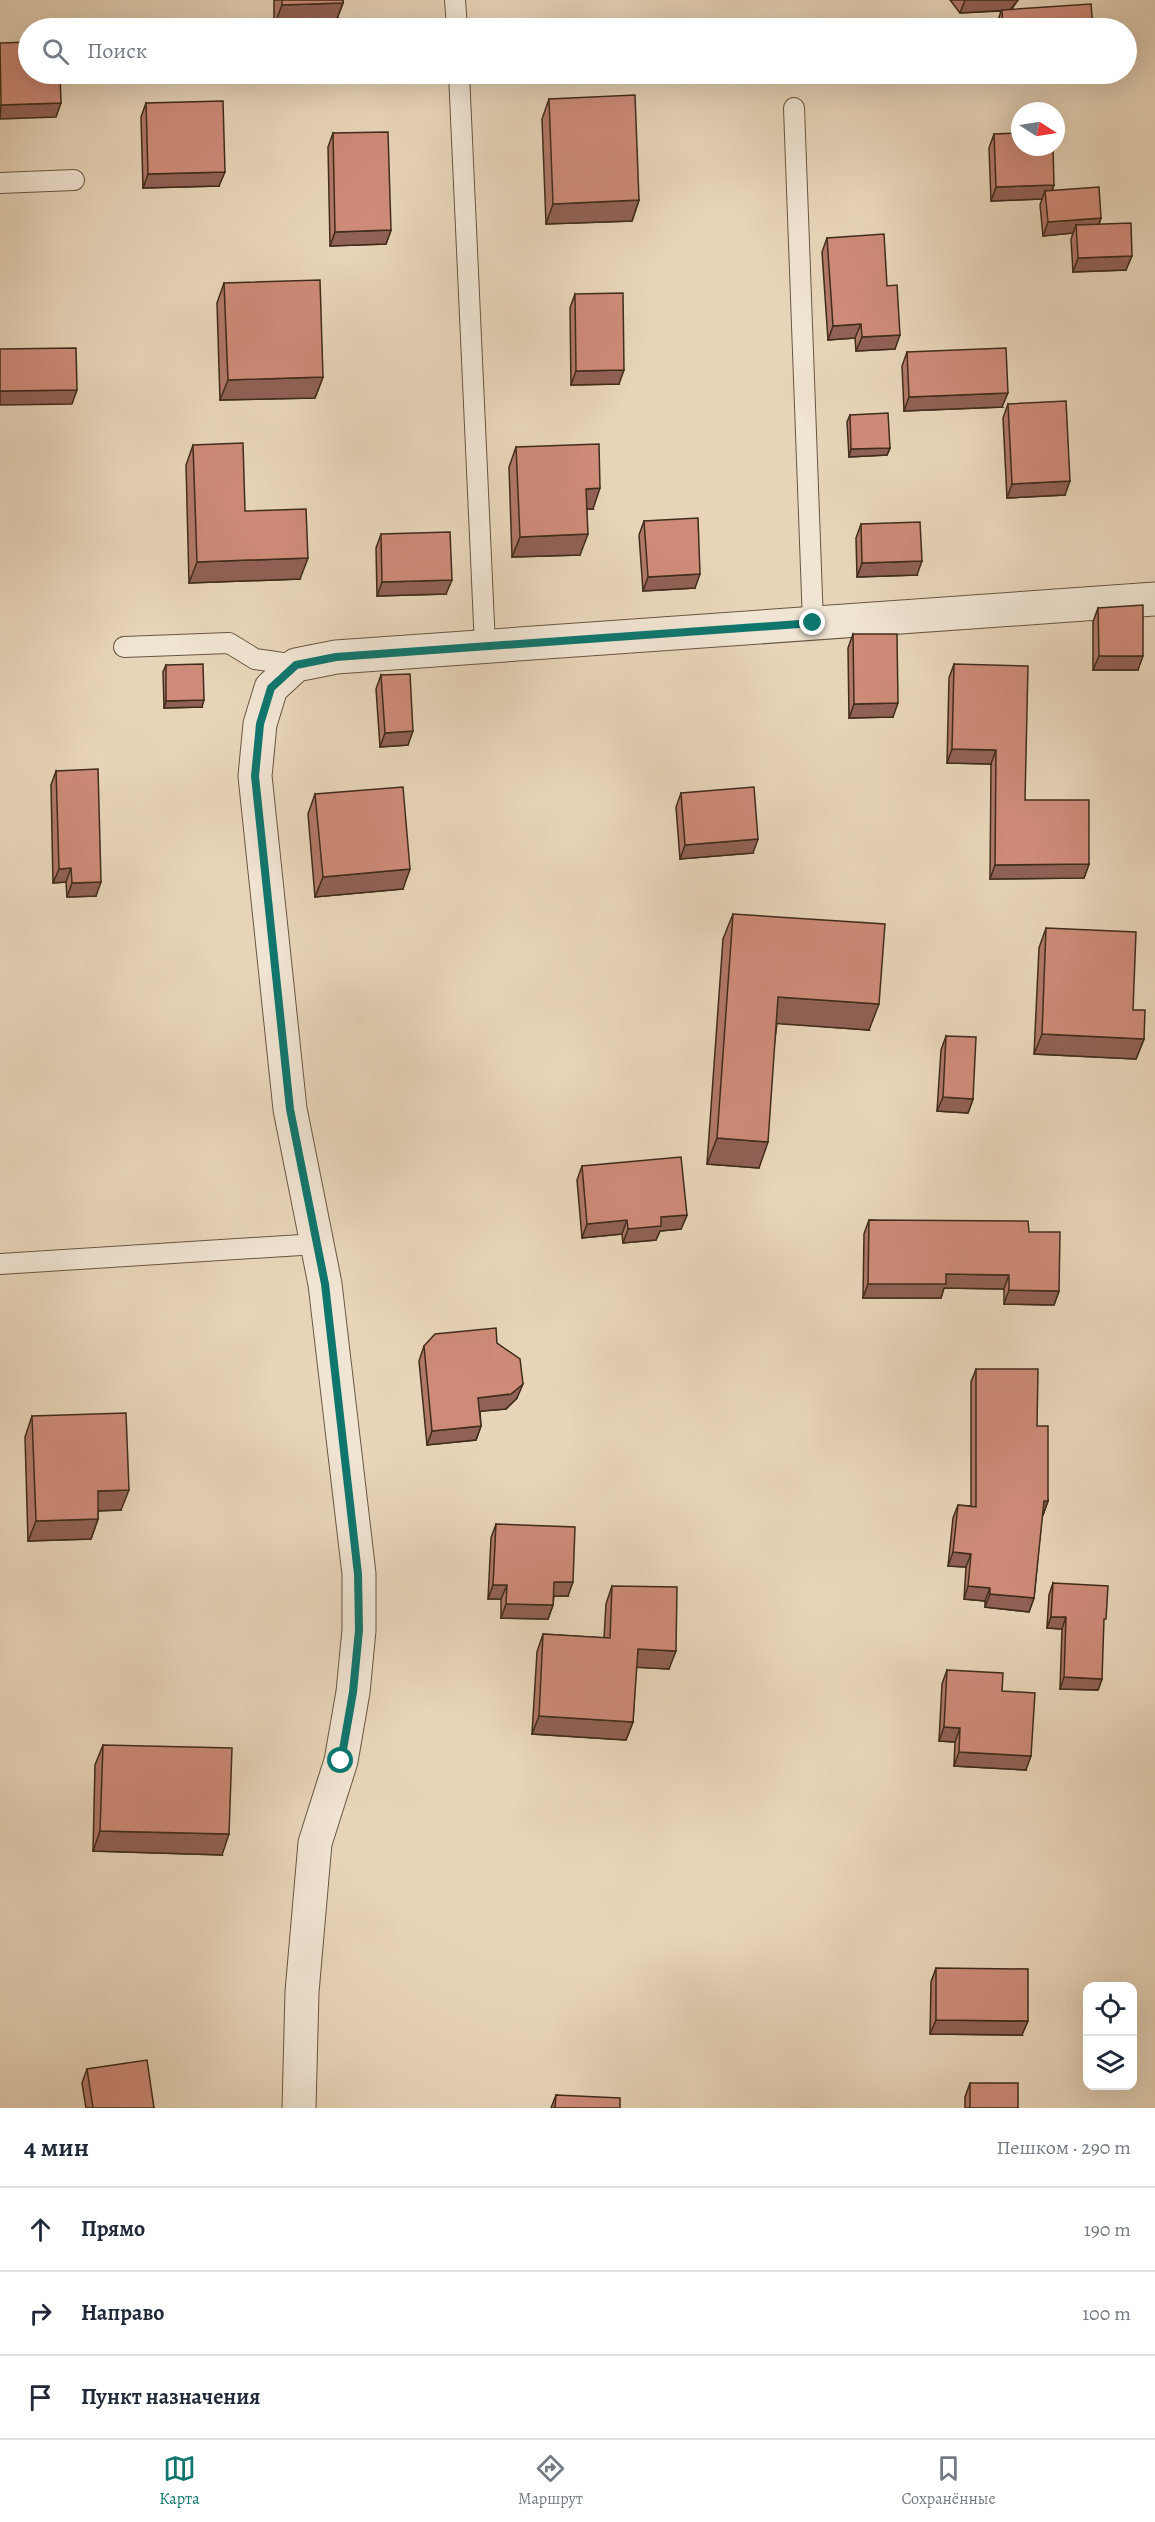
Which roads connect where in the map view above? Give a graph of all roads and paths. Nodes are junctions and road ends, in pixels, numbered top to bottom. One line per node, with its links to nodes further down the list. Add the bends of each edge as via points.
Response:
1 (455, 0): 2 (lane)
2 (456, 18)
3 (459, 84): 9 (lane)
4 (794, 108): 8 (lane)
5 (74, 180): 6 (lane)
6 (0, 183)
7 (1155, 599): 8 (street)
8 (813, 623): 9 (street)
9 (485, 646): 11 (street, via 336,657)
10 (124, 647): 11 (lane, via 229,643 255,659)
11 (296, 665): 12 (street, via 271,688 260,724 255,776 290,1109)
12 (317, 1244): 13 (lane); 14 (street, via 325,1284 358,1574 359,1630 341,1761 315,1843 302,1992)
13 (0, 1264)
14 (299, 2108)

